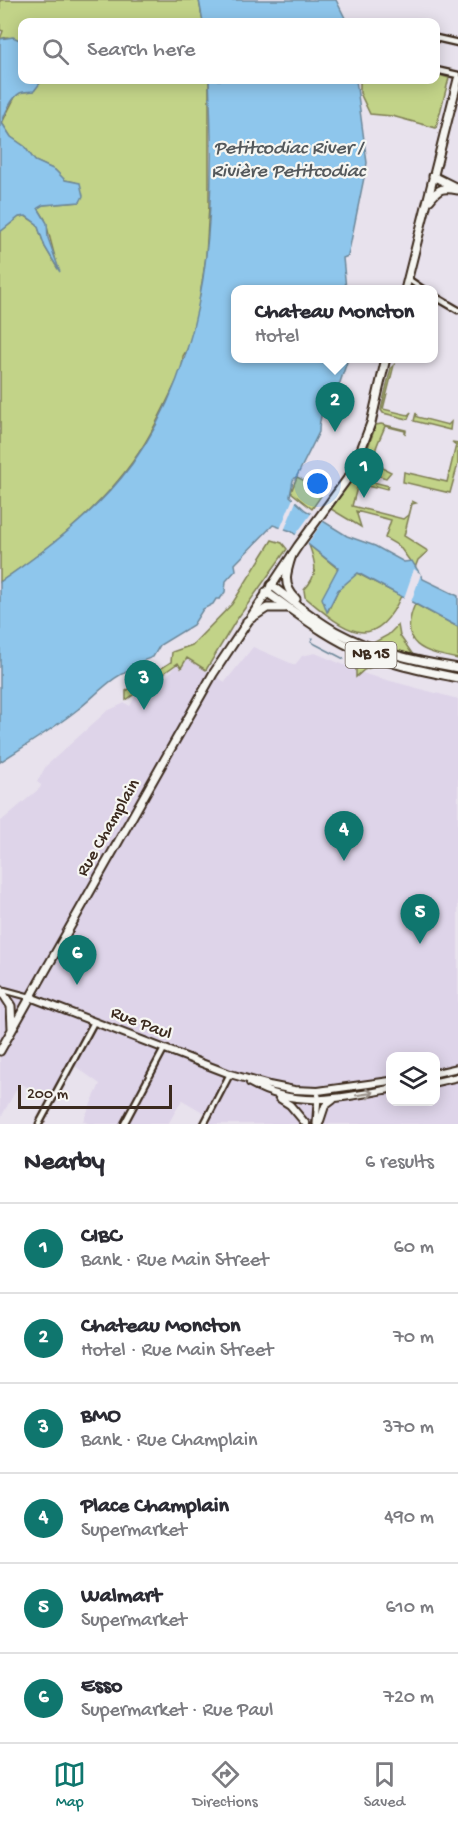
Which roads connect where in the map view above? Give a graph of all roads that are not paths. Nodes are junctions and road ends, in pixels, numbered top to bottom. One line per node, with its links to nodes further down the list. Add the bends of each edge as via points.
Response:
1 (440, 39): 2 (street)
2 (458, 43)
3 (440, 72): 4 (street)
4 (458, 77): 5 (main road)
5 (433, 176): 6 (main road); 7 (main road)
6 (458, 190): 7 (main road, via 438,189)
7 (426, 205): 8 (main road)
8 (408, 279): 9 (main road); 10 (street)
9 (406, 285)
10 (417, 285)
11 (438, 298): 12 (street)
12 (458, 310)
13 (385, 363): 14 (main road, Rue Champlain, via 360,457)
14 (291, 555): 15 (main road, Rue Champlain); 18 (main road, via 285,577 287,587)
15 (271, 585): 16 (main road, Rue Champlain); 18 (main road, NB 15)
16 (266, 592): 17 (main road, NB 15); 19 (main road, Rue Champlain)
17 (293, 611): 19 (main road, via 279,606 267,608); 21 (main road, NB 15, via 360,652)
18 (315, 618): 20 (main road, NB 15, via 369,646 412,660)
19 (247, 621): 23 (main road, Rue Champlain)
20 (458, 668)
21 (458, 678)
22 (0, 989): 23 (street); 25 (main road, via 11,1006)
23 (27, 996): 24 (main road, Rue Paul); 25 (main road, Rue Champlain)
24 (94, 1022): 26 (main road, Rue Paul); 40 (street)
25 (12, 1030): 27 (main road, Rue Champlain)
26 (164, 1049): 30 (main road, Rue Paul); 41 (street)
27 (0, 1051)
28 (458, 1068): 29 (main road)
29 (440, 1072)
30 (230, 1074): 32 (main road, Rue Paul); 42 (street)
31 (458, 1077): 33 (main road)
32 (242, 1079): 36 (main road); 37 (main road)
33 (440, 1081)
34 (386, 1082): 36 (main road)
35 (386, 1090): 38 (main road, one-way to 35)
36 (318, 1091): 39 (street)
37 (276, 1096): 39 (main road); 43 (main road)
38 (339, 1098): 39 (main road); 44 (main road, via 325,1106)
39 (318, 1101): 44 (street)
40 (39, 1124)
41 (124, 1124)
42 (204, 1124)
43 (306, 1124)
44 (318, 1124)

